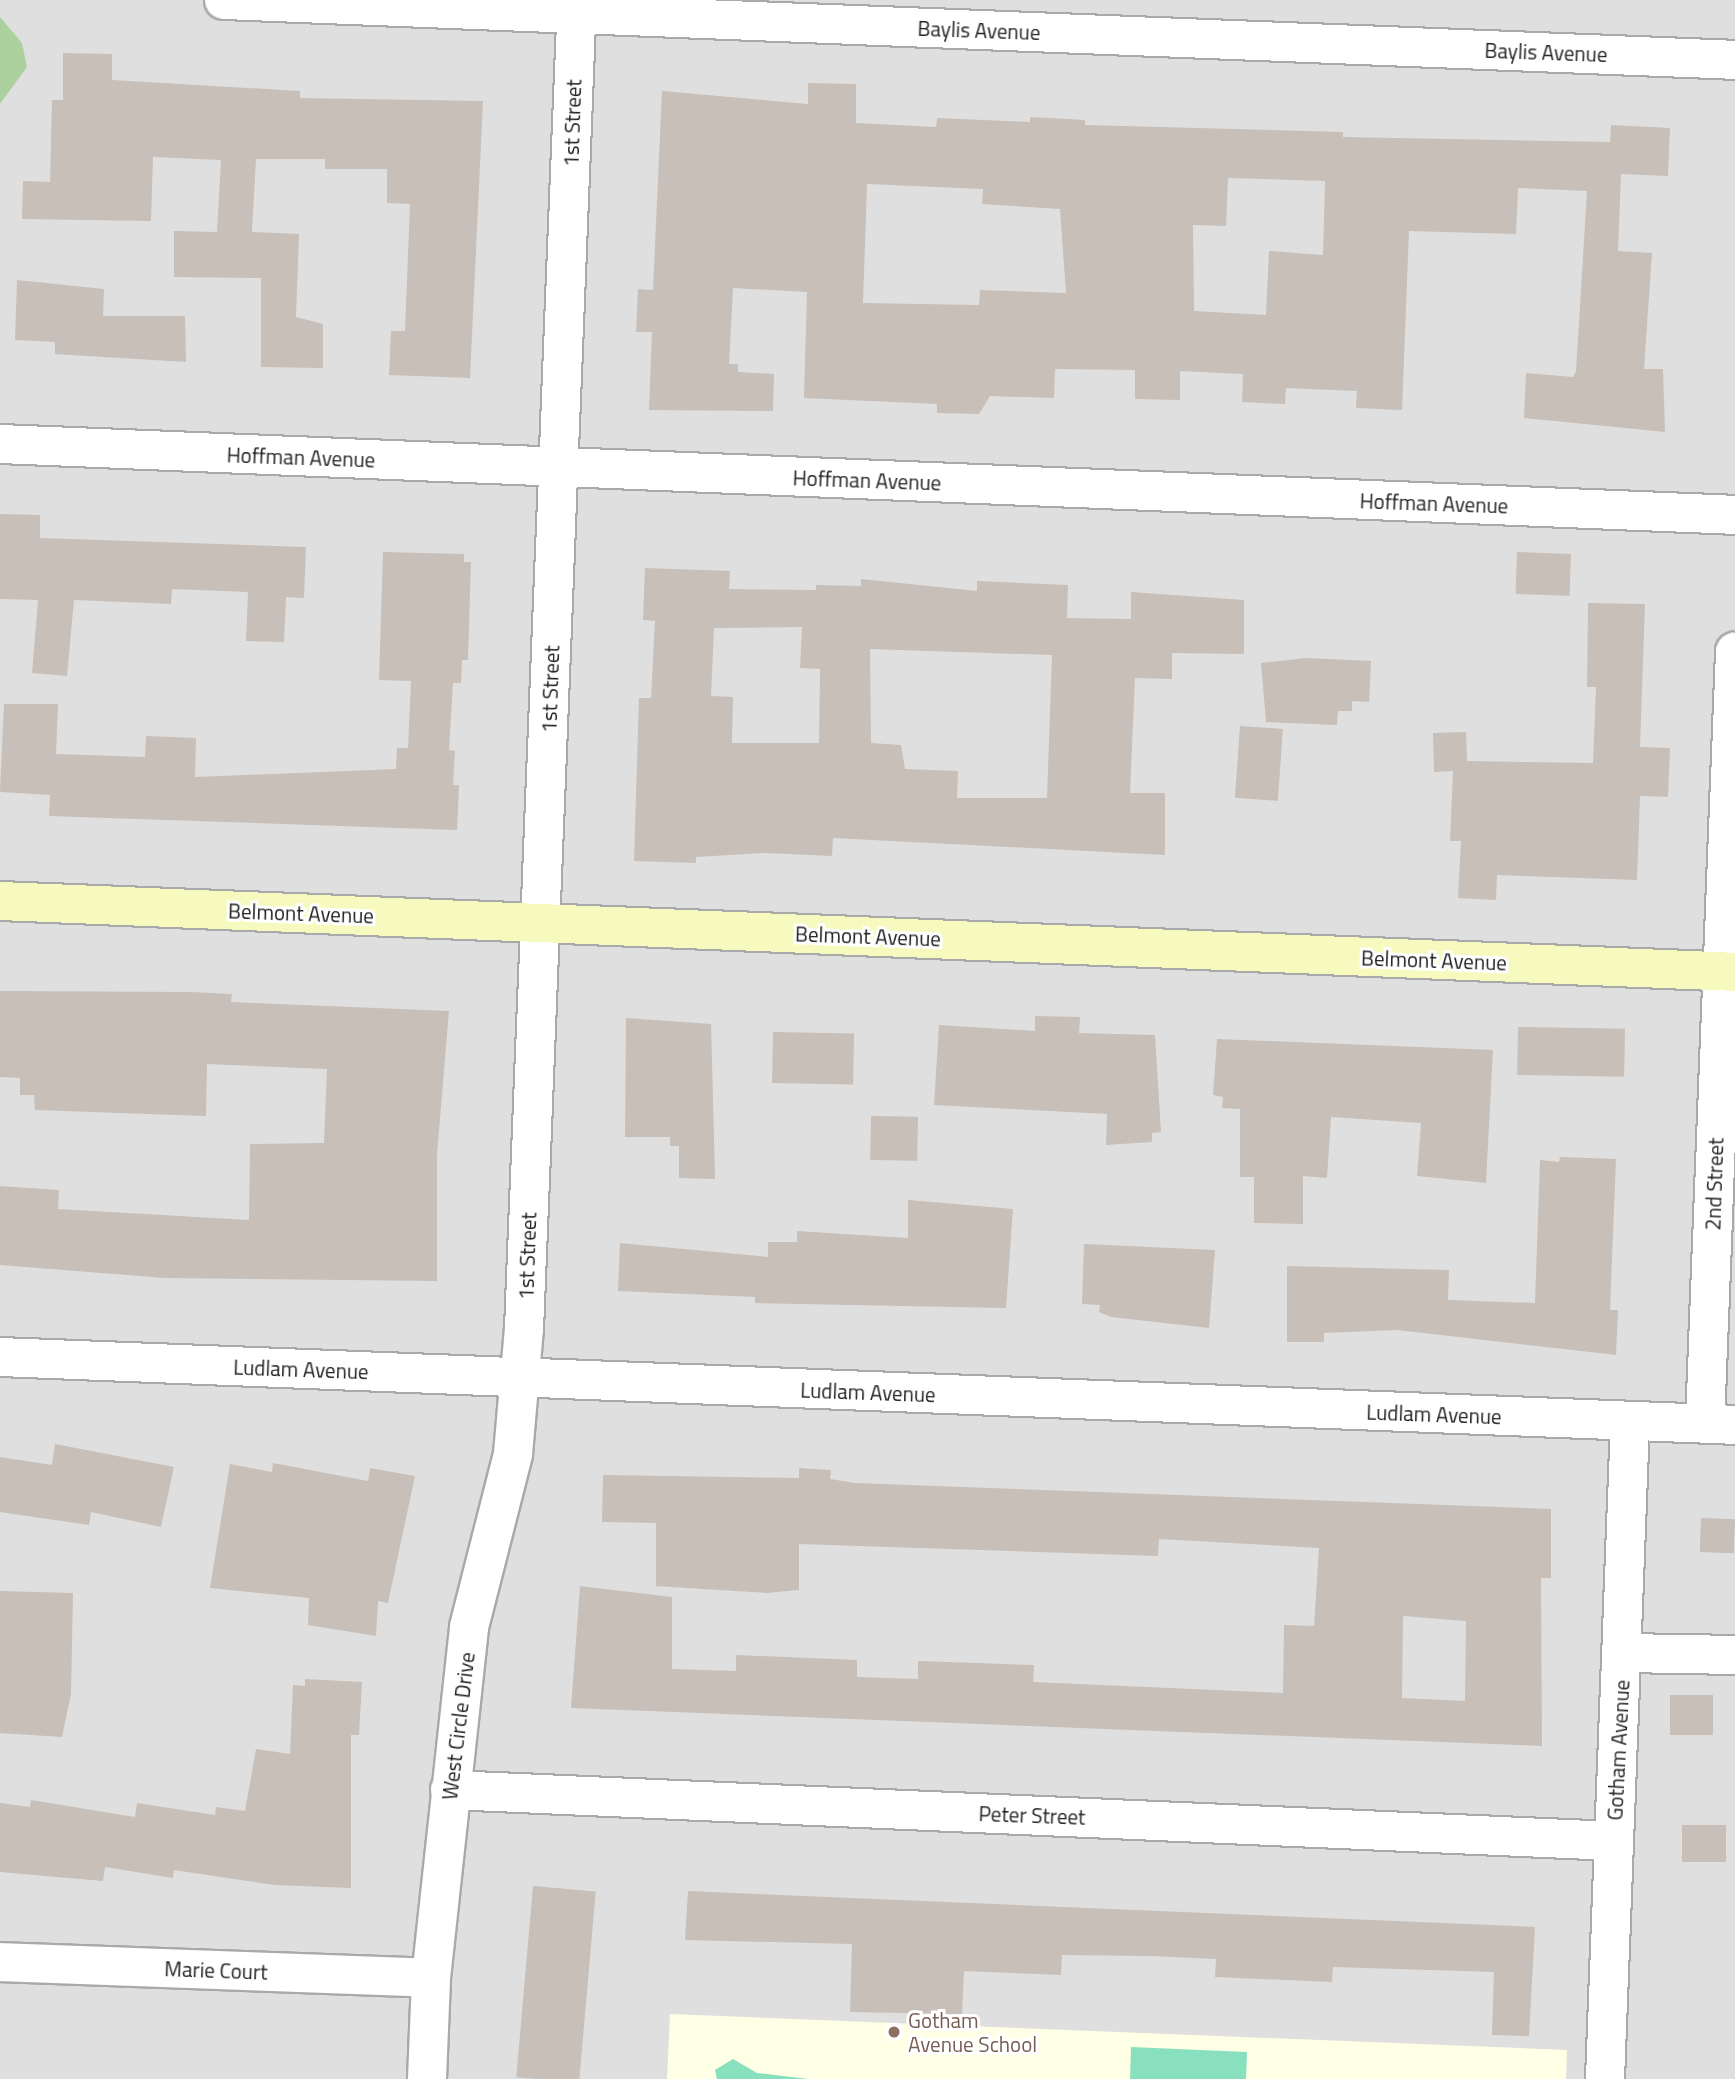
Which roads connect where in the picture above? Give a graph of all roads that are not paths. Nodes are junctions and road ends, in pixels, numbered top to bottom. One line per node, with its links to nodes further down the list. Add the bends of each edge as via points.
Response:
1 (224, 0): 2 (street, Baylis Avenue)
2 (577, 7): 3 (street, Baylis Avenue); 5 (street, 1st Street)
3 (1735, 60)
4 (0, 444): 5 (street, Hoffman Avenue)
5 (558, 468): 6 (street, Hoffman Avenue); 9 (street, 1st Street)
6 (1735, 515)
7 (1735, 652): 10 (street, 2nd Street)
8 (0, 901): 9 (street, Belmont Avenue)
9 (541, 923): 10 (street, Belmont Avenue); 12 (street, 1st Street, via 524,1329)
10 (1729, 972): 14 (street, 2nd Street)
11 (0, 1357): 12 (street, Ludlam Avenue)
12 (516, 1378): 13 (street, Ludlam Avenue); 17 (street, West Circle Drive, via 513,1454 469,1627)
13 (1630, 1422): 14 (street, Ludlam Avenue); 15 (street, Gotham Avenue)
14 (1720, 1423)
15 (1623, 1653): 16 (street); 18 (street, Gotham Avenue)
16 (1735, 1656)
17 (450, 1790): 18 (street, Peter Street); 20 (street, West Circle Drive)
18 (1614, 1841): 22 (street, Gotham Avenue)
19 (0, 1962): 20 (street, Marie Court)
20 (432, 1979): 21 (street, West Circle Drive)
21 (427, 2079)
22 (1605, 2079)

